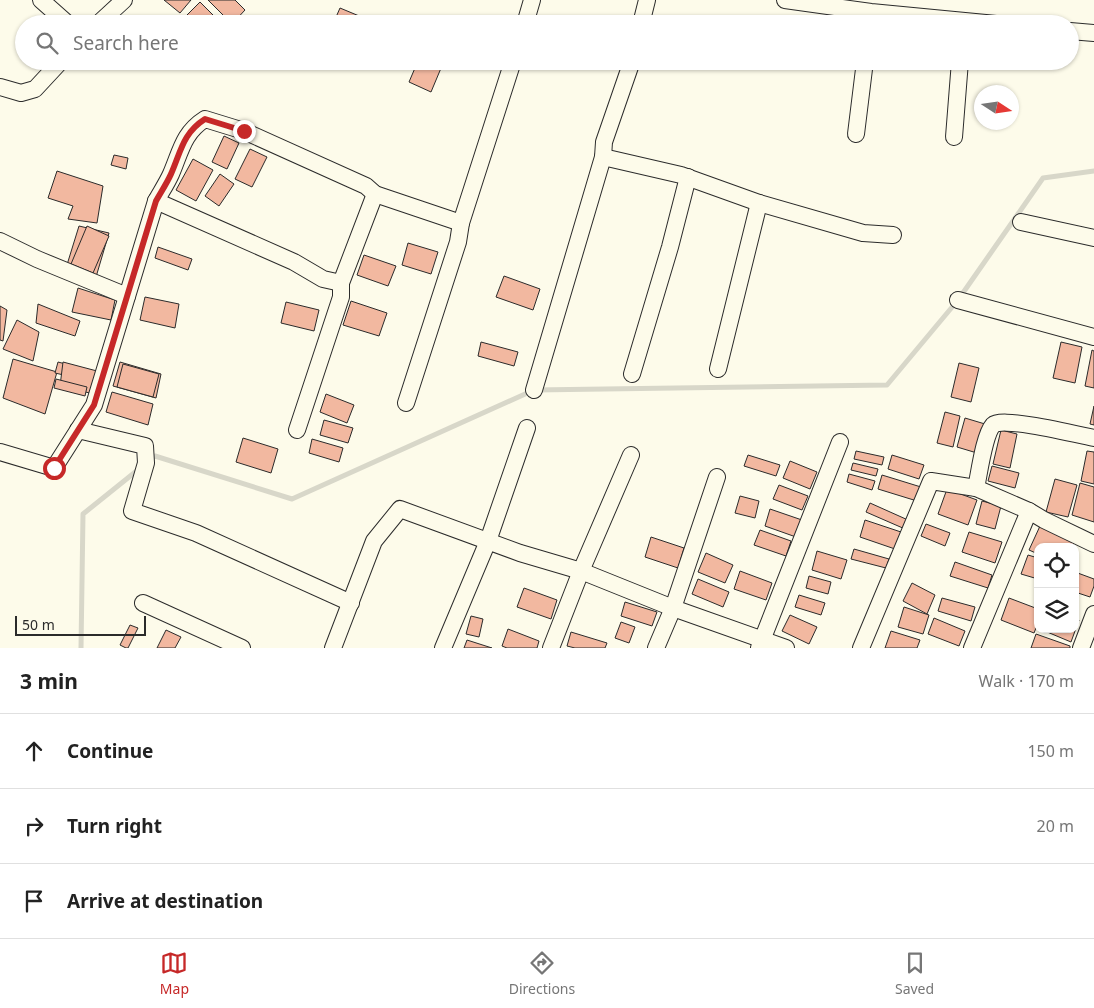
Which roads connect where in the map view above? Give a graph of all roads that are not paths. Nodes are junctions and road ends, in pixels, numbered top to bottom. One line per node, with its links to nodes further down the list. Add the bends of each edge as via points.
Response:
1 (42, 0): 6 (street)
2 (124, 0): 7 (street)
3 (532, 0): 8 (street)
4 (647, 0): 9 (street)
5 (785, 0): 10 (street)
6 (58, 15)
7 (108, 15)
8 (528, 15)
9 (643, 15)
10 (857, 15)
11 (1079, 32): 12 (street)
12 (1094, 33)
13 (53, 70): 18 (street, via 35,89 21,93)
14 (510, 70): 26 (street)
15 (629, 70): 21 (street, via 604,142)
16 (864, 70): 19 (street)
17 (959, 70): 20 (street)
18 (0, 87)
19 (856, 134)
20 (954, 137)
21 (604, 157): 22 (street); 37 (street)
22 (688, 177): 25 (street); 36 (street)
23 (375, 194): 24 (street, via 366,186 244,131 205,119 195,125 185,138 172,173); 26 (street); 31 (street)
24 (156, 201): 31 (street, via 294,262 324,279); 32 (street)
25 (759, 203): 28 (street, via 863,233); 35 (street)
26 (461, 222): 38 (street, via 458,242)
27 (1021, 222): 29 (street)
28 (892, 235)
29 (1094, 238)
30 (0, 241): 32 (street)
31 (341, 283): 41 (street, via 341,297)
32 (127, 296): 40 (street, via 94,405)
33 (958, 300): 34 (street)
34 (1094, 337)
35 (718, 369)
36 (632, 374)
37 (534, 390)
38 (406, 403)
39 (527, 428): 49 (street)
40 (78, 430): 44 (street, via 54,468); 53 (street, via 145,446 146,463 132,511 196,533)
41 (297, 430)
42 (1094, 438): 47 (street, via 998,422 987,436)
43 (840, 442): 56 (street)
44 (0, 452)
45 (631, 455): 51 (street)
46 (717, 477): 54 (street)
47 (976, 488): 48 (street); 63 (street, via 931,481)
48 (1029, 511): 50 (street); 64 (street)
49 (488, 541): 51 (street); 53 (street, via 400,509 374,541); 59 (street)
50 (1094, 544)
51 (581, 571): 54 (street); 60 (street)
52 (143, 603): 57 (street)
53 (351, 603): 58 (street)
54 (673, 608): 56 (street); 61 (street)
55 (1094, 614): 65 (street)
56 (761, 644): 62 (street)
57 (242, 648)
58 (333, 648)
59 (443, 648)
60 (552, 648)
61 (656, 648)
62 (786, 648)
63 (861, 648)
64 (972, 648)
65 (1080, 648)

